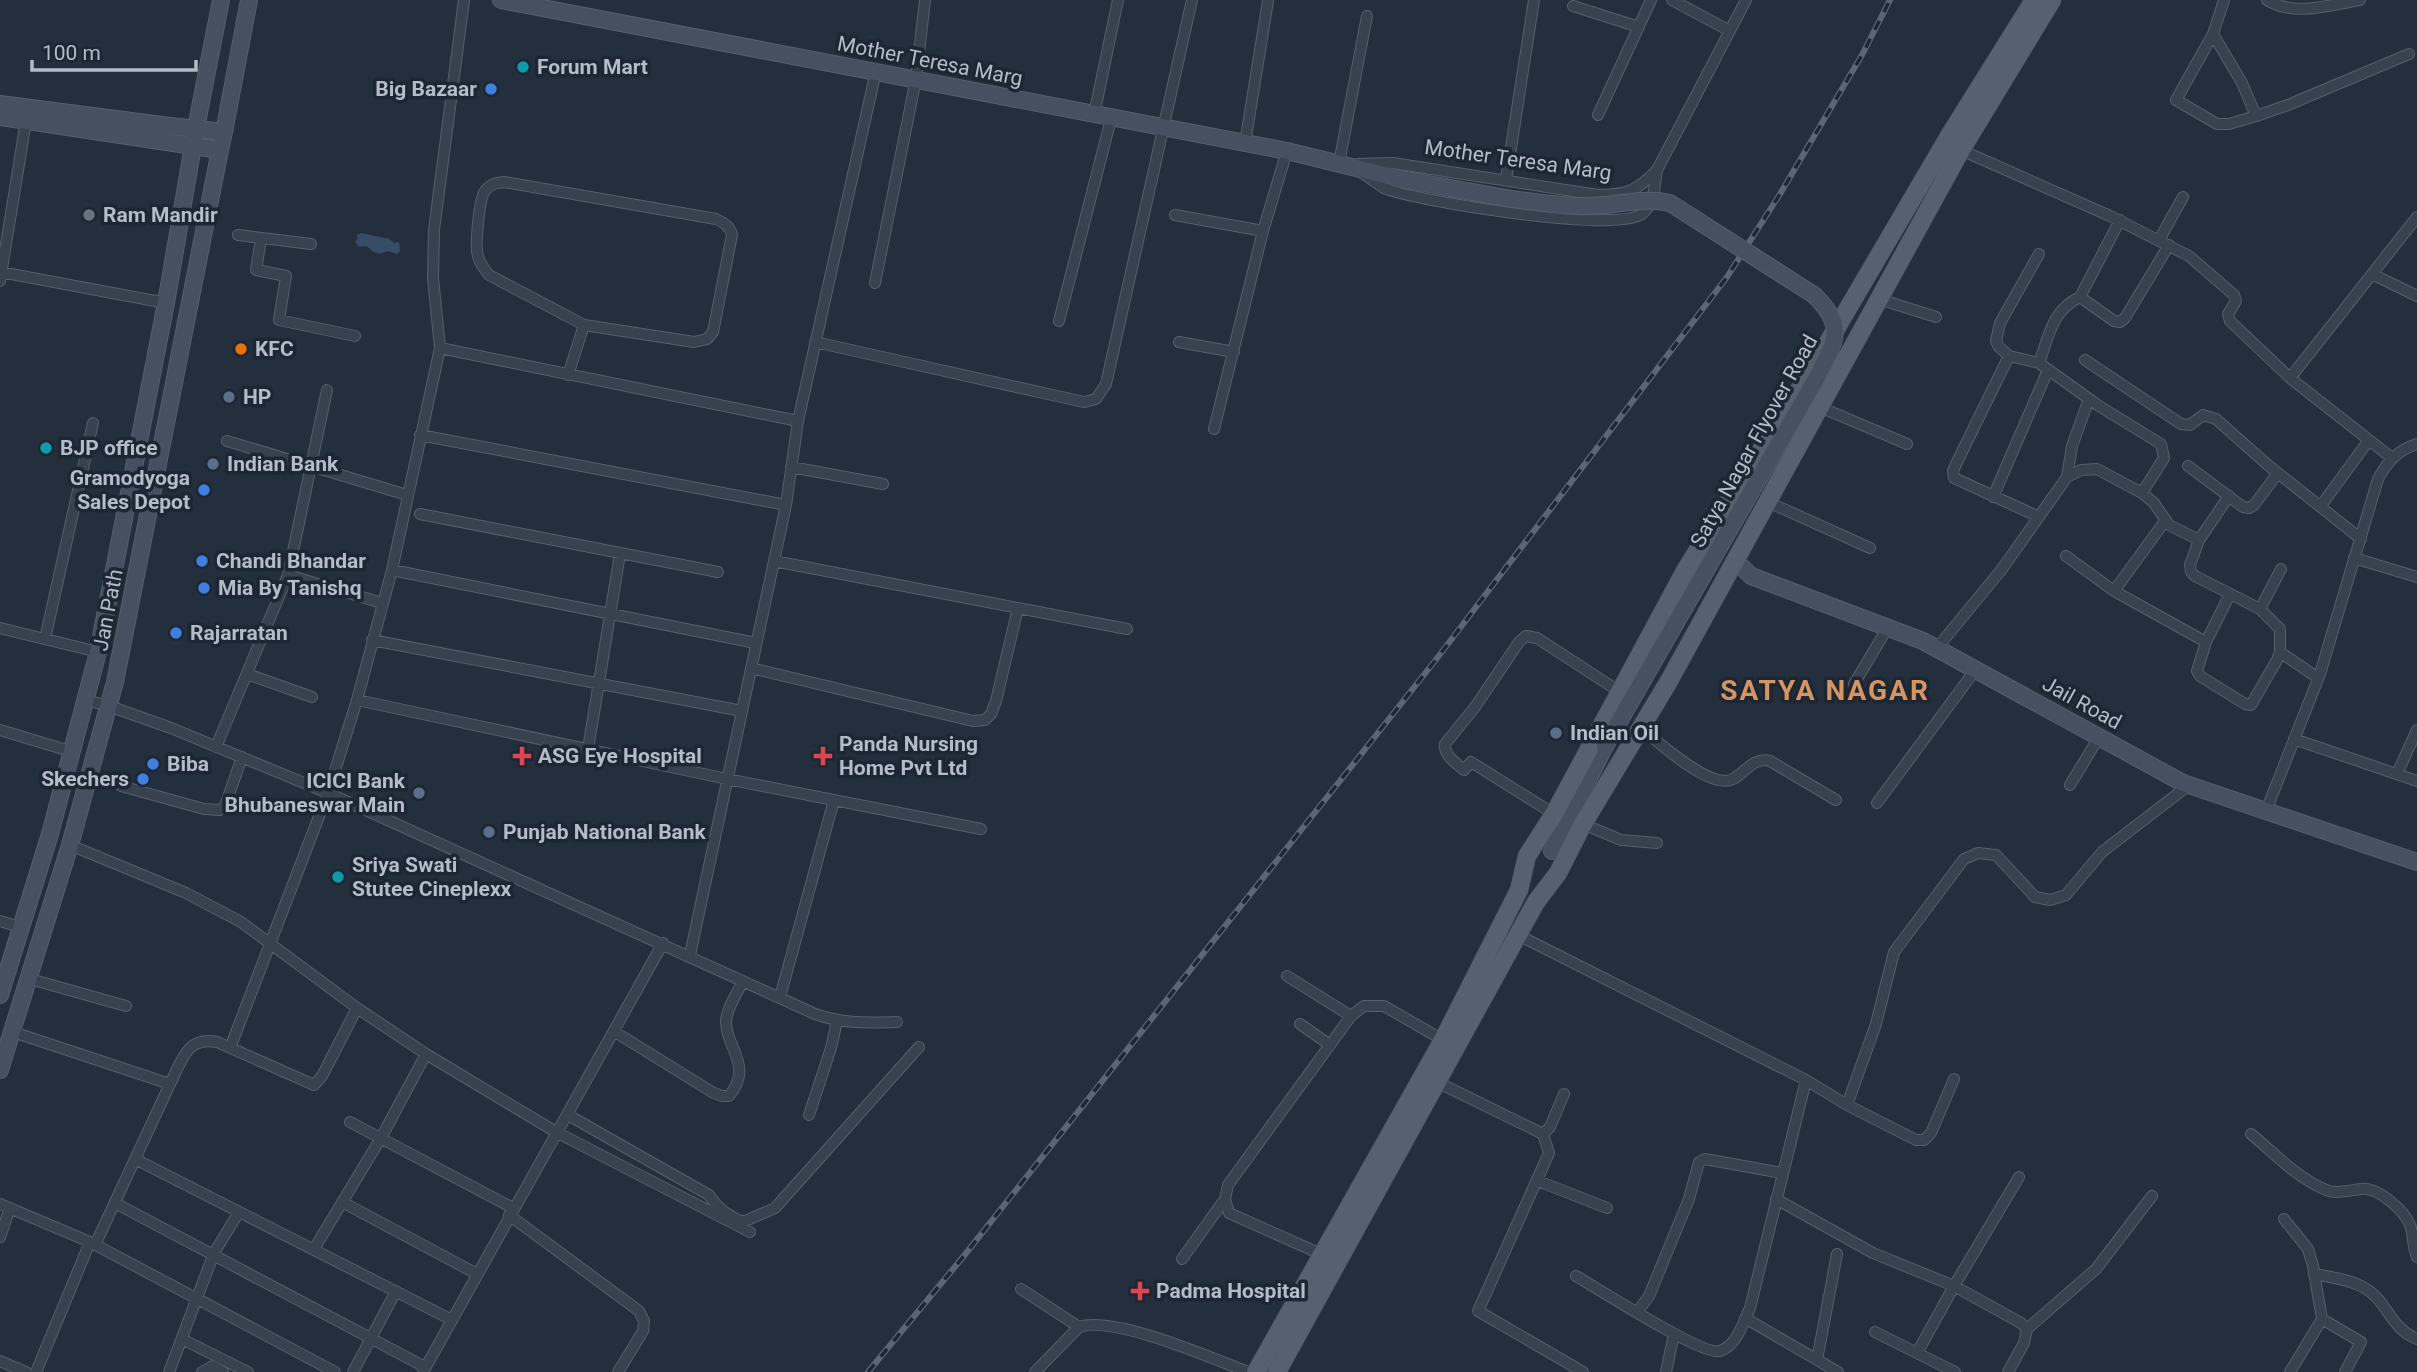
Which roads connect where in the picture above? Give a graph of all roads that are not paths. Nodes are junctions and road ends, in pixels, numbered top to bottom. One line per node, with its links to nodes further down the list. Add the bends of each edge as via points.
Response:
1 (221, 0): 33 (street)
2 (248, 0): 35 (street)
3 (464, 0): 69 (street, via 434,230)
4 (501, 0): 24 (street, Mother Teresa Marg)
5 (925, 0): 25 (street)
6 (1118, 0): 27 (street)
7 (1192, 0): 34 (street)
8 (1534, 0): 44 (street)
9 (1651, 0): 20 (street)
10 (1672, 0): 21 (street)
11 (1746, 0): 21 (street)
12 (2034, 0): 49 (main road, via 1949,136)
13 (2052, 0): 39 (main road)
14 (2224, 0): 22 (street)
15 (2267, 0): 16 (street, via 2297,10)
16 (2360, 0)
17 (1268, 1): 36 (street)
18 (1573, 6): 20 (street)
19 (1367, 16): 41 (street)
20 (1639, 27): 28 (street)
21 (1730, 31): 42 (street)
22 (2213, 34): 29 (street); 29 (street, via 2176,100 2217,124)
23 (2410, 54): 29 (street)
24 (876, 71): 25 (street, Mother Teresa Marg); 67 (street)
25 (915, 79): 27 (street, Mother Teresa Marg); 58 (street)
26 (0, 104): 33 (street)
27 (1094, 114): 31 (street, Mother Teresa Marg)
28 (1598, 115)
29 (2256, 116)
30 (0, 117): 32 (street)
31 (1111, 119): 34 (street, Mother Teresa Marg); 64 (street)
32 (26, 121): 37 (street); 57 (street)
33 (196, 128): 35 (street); 37 (street, Jan Path)
34 (1162, 129): 36 (street, Mother Teresa Marg); 67 (street, via 1106,384 1096,399 1084,402)
35 (224, 132): 38 (street, Jan Path)
36 (1245, 143): 40 (street, Mother Teresa Marg)
37 (193, 146): 38 (street); 62 (street, Jan Path)
38 (220, 150): 145 (street, Jan Path)
39 (1961, 150): 48 (street); 49 (main road)
40 (1287, 151): 41 (street, Mother Teresa Marg); 50 (street)
41 (1345, 164): 42 (street, Mother Teresa Marg, via 1384,187 1422,196 1543,217 1609,221 1644,213); 43 (street, Mother Teresa Marg); 44 (street, Mother Teresa Marg, via 1393,163)
42 (1657, 170): 44 (street, Mother Teresa Marg, via 1644,184 1619,195)
43 (1401, 179): 172 (street, Satya Nagar Flyover Road, bridge, via 1550,204 1670,202 1814,295 1836,325 1836,339 1816,379 1605,746)
44 (1506, 180)
45 (2183, 197): 53 (street)
46 (1175, 215): 50 (street)
47 (2417, 217): 56 (street)
48 (2120, 220): 53 (street); 60 (street)
49 (1908, 227): 61 (main road); 82 (main road)
50 (1263, 231): 70 (street)
51 (238, 235): 52 (street)
52 (261, 239): 54 (street); 66 (street, via 256,270 286,276 279,320)
53 (2164, 243): 60 (street, via 2120,322); 75 (street, via 2189,256 2234,295 2230,321)
54 (312, 244)
55 (2039, 254): 71 (street, via 1997,333 1999,348)
56 (2372, 274): 59 (street); 75 (street)
57 (1, 275): 62 (street)
58 (875, 283)
59 (2417, 296)
60 (2080, 298): 73 (street, via 2059,311)
61 (1879, 299): 63 (street); 78 (main road)
62 (166, 303): 133 (street, Jan Path)
63 (1936, 317)
64 (1059, 321)
65 (584, 325): 65 (street, via 694,342 707,339 713,332 731,229 716,219 504,182 486,188 477,251 481,265 489,275); 74 (street)
66 (355, 336)
67 (815, 342): 79 (street)
68 (1179, 342): 70 (street)
69 (440, 348): 74 (street); 83 (street)
70 (1234, 352): 81 (street)
71 (2009, 356): 73 (street); 99 (street, via 1953,471 1960,482)
72 (2085, 360): 93 (street, via 2182,425 2209,415)
73 (2043, 366): 77 (street); 99 (street)
74 (568, 375): 79 (street)
75 (2290, 378): 84 (street)
76 (327, 390): 92 (street)
77 (2089, 399): 94 (street, via 2072,446); 96 (street, via 2161,444 2164,457)
78 (1820, 407): 86 (street); 88 (main road)
79 (798, 421): 91 (street)
80 (93, 424): 128 (street)
81 (1214, 429)
82 (1773, 430): 88 (main road); 141 (main road, via 1702,542)
83 (419, 435): 97 (street); 101 (street)
84 (2369, 440): 89 (street); 102 (street)
85 (228, 441): 92 (street)
86 (1907, 444)
87 (2417, 444): 89 (street)
88 (1800, 445): 100 (main road)
89 (2392, 458): 106 (street, via 2378,479)
90 (2188, 466): 98 (street)
91 (791, 467): 95 (street); 101 (street)
92 (312, 468): 97 (street); 117 (street)
93 (2278, 473): 98 (street, via 2249,508); 102 (street)
94 (2067, 477): 96 (street, via 2097,469); 104 (street)
95 (883, 484)
96 (2142, 493): 105 (street)
97 (407, 495): 115 (street)
98 (2229, 496): 107 (street)
99 (1993, 497): 104 (street)
100 (1768, 502): 108 (street); 113 (main road)
101 (786, 505): 112 (street)
102 (2320, 507): 106 (street)
103 (420, 514): 109 (street)
104 (2039, 517): 132 (street)
105 (2165, 521): 107 (street); 119 (street)
106 (2361, 539): 111 (street)
107 (2199, 540): 120 (street, via 2191,572)
108 (1870, 548)
109 (621, 554): 116 (street); 124 (street)
110 (2066, 556): 119 (street)
111 (2354, 558): 118 (street); 138 (street)
112 (774, 561): 122 (street); 131 (street)
113 (1735, 561): 125 (street, Jail Road, via 1751,576); 147 (main road)
114 (2281, 569): 123 (street)
115 (392, 570): 121 (street); 124 (street)
116 (718, 572)
117 (288, 575): 121 (street); 137 (street)
118 (2417, 577)
119 (2114, 590): 130 (street)
120 (2230, 594): 123 (street); 130 (street)
121 (382, 603): 129 (street)
122 (1018, 608): 127 (street); 135 (street, via 996,701 985,720)
123 (2260, 609): 134 (street, via 2280,629)
124 (610, 613): 131 (street); 139 (street)
125 (1888, 627): 132 (street, Jail Road); 140 (street)
126 (0, 628): 128 (street)
127 (1127, 629)
128 (45, 639): 133 (street)
129 (372, 640): 139 (street); 143 (street)
130 (2206, 642): 134 (street, via 2197,671 2200,676 2251,705)
131 (756, 643): 135 (street)
132 (1937, 648): 136 (street, Jail Road)
133 (98, 652): 144 (street, Jan Path)
134 (2280, 652): 138 (street)
135 (751, 668): 146 (street)
136 (1976, 669): 150 (street, Jail Road); 165 (street)
137 (247, 674): 142 (street); 152 (street)
138 (2318, 678): 151 (street)
139 (597, 684): 146 (street); 153 (street)
140 (1854, 684)
141 (1619, 692): 167 (main road); 167 (street, via 1537,638 1526,636 1445,744 1448,756 1464,770 1471,762)
142 (312, 697)
143 (357, 699): 153 (street); 162 (street)
144 (86, 700): 145 (street); 154 (street, Jan Path)
145 (109, 706): 152 (street); 171 (street, Jan Path)
146 (742, 711): 157 (street)
147 (1640, 727): 164 (street, via 1713,780 1723,783 1755,762 1770,761); 168 (main road)
148 (0, 730): 154 (street)
149 (2417, 730): 156 (street)
150 (2099, 737): 159 (street); 160 (street, Jail Road)
151 (2294, 739): 156 (street); 166 (street)
152 (216, 747): 155 (street)
153 (588, 749): 157 (street)
154 (73, 751): 177 (street, Jan Path)
155 (242, 757): 161 (street, via 220,810); 162 (street)
156 (2397, 774): 158 (street)
157 (727, 779): 163 (street); 181 (street)
158 (2417, 781)
159 (2070, 785)
160 (2189, 785): 166 (street, Jail Road); 206 (street, via 2102,852 2066,895 2058,898 2035,897 1996,855 1978,853 1964,859 1894,952 1876,1024)
161 (121, 786)
162 (328, 793): 179 (street); 180 (street)
163 (834, 800): 169 (street); 186 (street)
164 (1836, 800)
165 (1877, 803)
166 (2266, 811): 174 (street, Jail Road)
167 (1555, 814): 173 (main road)
168 (1583, 824): 170 (street, via 1621,840); 175 (main road)
169 (981, 829)
170 (1657, 843)
171 (70, 845): 180 (street, via 186,893 241,922); 183 (street, Jan Path)
172 (1552, 850): 173 (main road, via 1541,849); 175 (main road, via 1558,859)
173 (1528, 856): 175 (main road, via 1533,878 1542,882); 195 (main road, via 1519,890)
174 (2417, 862)
175 (1555, 874): 178 (main road)
176 (0, 921): 177 (street)
177 (20, 927): 185 (street, Jan Path)
178 (1518, 935): 202 (street); 203 (main road)
179 (663, 943): 181 (street); 194 (street)
180 (271, 945): 188 (street); 198 (street)
181 (690, 956): 184 (street)
182 (1287, 976): 189 (street)
183 (30, 979): 187 (street); 193 (street, Jan Path)
184 (744, 981): 186 (street); 194 (street, via 726,1018 739,1062 729,1096 712,1092)
185 (0, 995)
186 (780, 997): 190 (street)
187 (126, 1006)
188 (357, 1008): 198 (street, via 314,1084); 199 (street)
189 (1351, 1016): 195 (street, via 1364,1006 1384,1006); 196 (street)
190 (836, 1021): 191 (street); 208 (street)
191 (897, 1022)
192 (1300, 1024): 196 (street)
193 (13, 1032): 200 (street, Jan Path); 204 (street)
194 (615, 1032): 207 (street)
195 (1443, 1040): 234 (main road)
196 (1330, 1045): 219 (street, via 1236,1173)
197 (919, 1046): 207 (street, via 775,1208 743,1222 715,1205 709,1195)
198 (230, 1048): 204 (street, via 204,1040 190,1046)
199 (426, 1054): 210 (street); 213 (street)
200 (0, 1070)
201 (1954, 1079): 206 (street, via 1924,1140)
202 (1806, 1080): 206 (street); 215 (street)
203 (1437, 1082): 211 (street); 271 (main road)
204 (170, 1084): 214 (street)
205 (1564, 1094): 211 (street)
206 (1847, 1105)
207 (568, 1115): 210 (street)
208 (809, 1115)
209 (350, 1122): 213 (street)
210 (556, 1132): 225 (street); 228 (street)
211 (1544, 1134): 217 (street, via 1549,1153)
212 (2251, 1134): 235 (street, via 2323,1189 2366,1188 2386,1198 2410,1224)
213 (381, 1138): 221 (street); 225 (street)
214 (135, 1158): 222 (street); 226 (street)
215 (1782, 1173): 220 (street); 244 (street, via 1704,1159 1699,1162 1689,1199 1649,1296)
216 (2019, 1177): 240 (street)
217 (1538, 1181): 224 (street); 272 (street, via 1478,1311)
218 (2152, 1196): 249 (street, via 2096,1269)
219 (1225, 1199): 234 (street, via 1228,1213); 236 (street)
220 (1776, 1199): 240 (street, via 1873,1254); 245 (street)
221 (342, 1202): 231 (street); 237 (street)
222 (115, 1203): 230 (street); 232 (street)
223 (5, 1206): 229 (street); 230 (street)
224 (1607, 1208)
225 (511, 1211): 237 (street); 267 (street, via 639,1311 643,1331)
226 (239, 1212): 231 (street); 232 (street)
227 (2284, 1219): 238 (street, via 2308,1249)
228 (750, 1232)
229 (0, 1237)
230 (93, 1244): 243 (street); 260 (street)
231 (314, 1250): 242 (street)
232 (214, 1253): 243 (street); 253 (street)
233 (1837, 1254): 256 (street)
234 (1323, 1255): 270 (main road)
235 (2417, 1256)
236 (1182, 1259)
237 (477, 1274): 247 (street)
238 (2315, 1274): 246 (street); 254 (street, via 2364,1287 2402,1332)
239 (1576, 1276): 244 (street)
240 (1954, 1286): 249 (street); 255 (street)
241 (1021, 1289): 248 (street)
242 (396, 1291): 247 (street); 253 (street)
243 (198, 1299): 252 (street); 265 (street)
244 (1637, 1312): 251 (street)
245 (1745, 1318): 251 (street, via 1734,1341 1721,1351 1708,1351); 256 (street)
246 (2322, 1319): 277 (street); 278 (street, via 2361,1342)
247 (452, 1320): 258 (street)
248 (1079, 1327): 268 (street); 269 (street, via 1117,1328)
249 (2027, 1329): 276 (street)
250 (1875, 1332): 255 (street)
251 (1674, 1334): 273 (street)
252 (182, 1339): 261 (street); 264 (street)
253 (370, 1339): 258 (street); 266 (street)
254 (2417, 1339)
255 (1917, 1353): 275 (street)
256 (1817, 1360): 274 (street)
257 (0, 1362): 259 (street)
258 (424, 1370)
259 (26, 1372)
260 (36, 1372)
261 (169, 1372)
262 (202, 1372): 263 (street, via 213,1366)
263 (223, 1372)
264 (248, 1372)
265 (335, 1372)
266 (353, 1372)
267 (618, 1372)
268 (1035, 1372)
269 (1248, 1372)
270 (1256, 1372)
271 (1277, 1372)
272 (1583, 1372)
273 (1666, 1372)
274 (1838, 1372)
275 (1955, 1372)
276 (2008, 1372)
277 (2290, 1372)
278 (2344, 1372)

